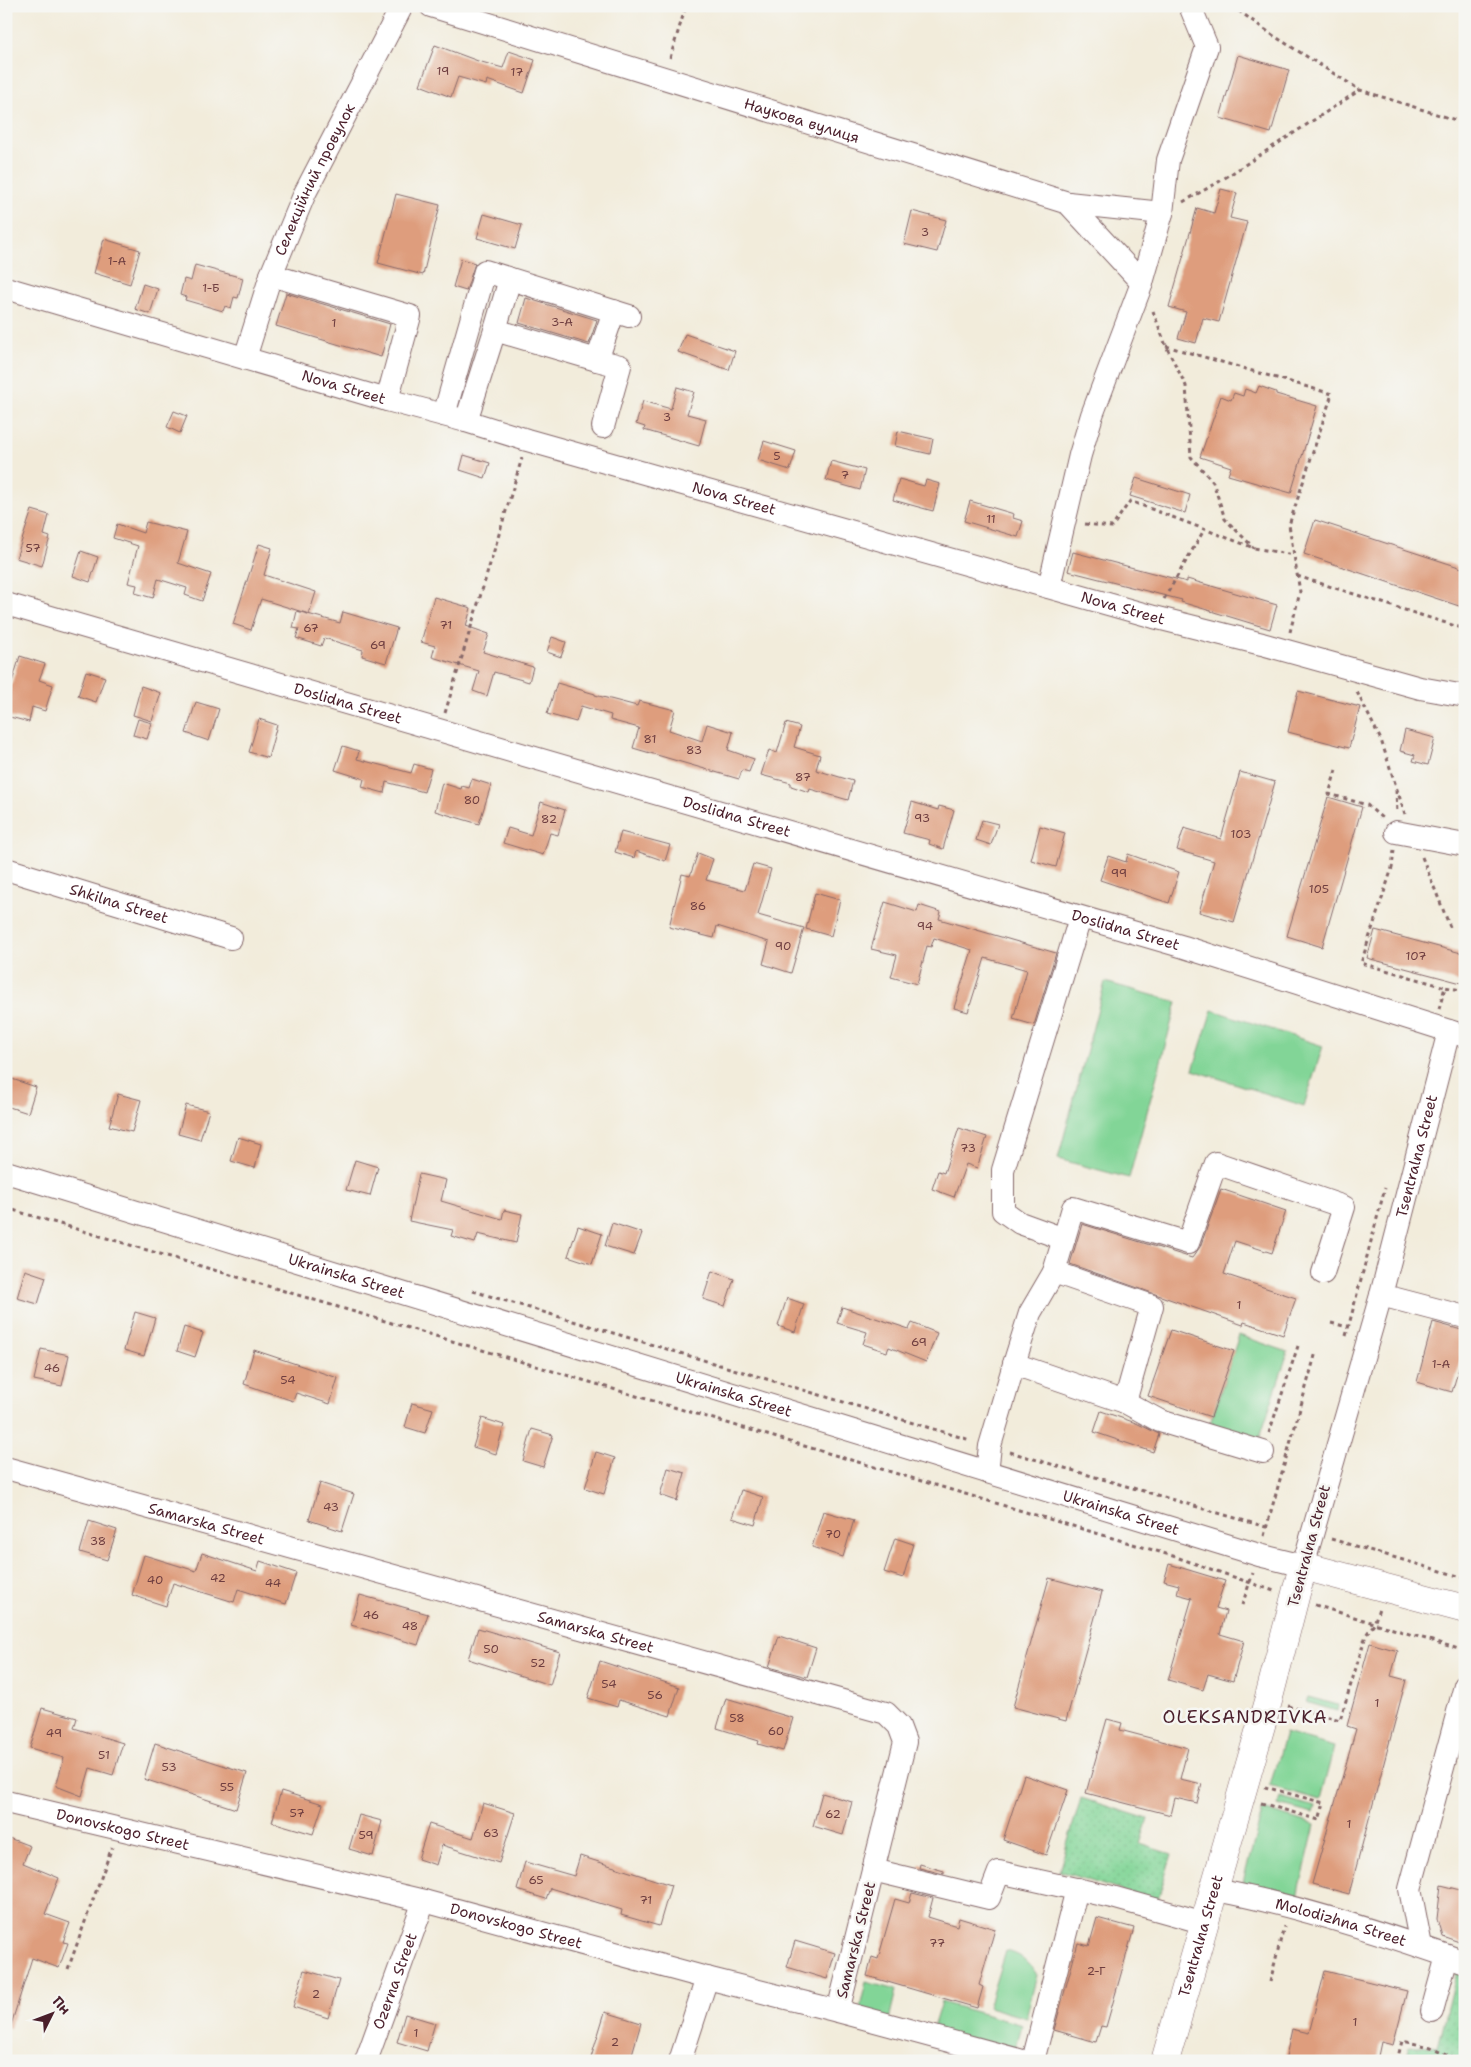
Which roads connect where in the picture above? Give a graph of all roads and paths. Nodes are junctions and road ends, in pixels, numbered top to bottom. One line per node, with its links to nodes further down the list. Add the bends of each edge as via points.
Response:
1 (402, 6): 11 (street, Селекційний провулок, via 305,193)
2 (431, 6): 6 (street, Наукова вулиця)
3 (686, 6): 6 (path)
4 (1190, 6): 10 (street, via 1208,46 1168,160)
5 (1232, 6): 7 (path)
6 (664, 78): 9 (street, Наукова вулиця)
7 (1360, 90): 8 (path); 10 (path, via 1217,183)
8 (1465, 123)
9 (1068, 203): 10 (street, Наукова вулиця); 13 (street)
10 (1162, 213): 13 (street)
11 (271, 275): 17 (street, Селекційний провулок); 19 (street, via 410,316)
12 (510, 279): 15 (street); 18 (street, via 622,313); 20 (street, via 485,271)
13 (1142, 283): 16 (path); 24 (street, via 1092,415)
14 (6, 288): 17 (street, Nova Street)
15 (495, 330): 18 (street); 21 (street)
16 (1166, 346): 26 (path, via 1186,386 1191,457 1214,482 1226,519); 27 (path, via 1332,394 1289,526)
17 (245, 358): 19 (street, Nova Street)
18 (598, 360): 22 (street, via 620,366)
19 (387, 400): 20 (street, Nova Street)
20 (444, 415): 21 (street, Nova Street)
21 (466, 421): 23 (street, Nova Street)
22 (603, 427)
23 (527, 440): 29 (street, Nova Street); 36 (path)
24 (1065, 521): 25 (path, via 1112,527 1130,501); 29 (street)
25 (1204, 530): 26 (path); 31 (path)
26 (1254, 548): 27 (path)
27 (1294, 555): 28 (path)
28 (1297, 576): 32 (path); 33 (path, via 1300,592)
29 (1049, 586): 31 (street, Nova Street)
30 (6, 604): 36 (street, Doslidna Street)
31 (1154, 617): 33 (street, Nova Street)
32 (1465, 629)
33 (1285, 650): 34 (street, Nova Street)
34 (1345, 667): 35 (street, Nova Street, via 1420,688); 38 (path, via 1381,740)
35 (1465, 696)
36 (440, 730): 42 (street, Doslidna Street)
37 (1336, 770): 39 (path, via 1329,794 1367,805)
38 (1396, 787): 39 (path); 39 (path)
39 (1405, 833): 40 (street); 43 (path); 45 (path, via 1362,963)
40 (1465, 845)
41 (6, 869): 44 (street, Shkilna Street)
42 (1080, 918): 47 (street, Doslidna Street, via 1184,947); 51 (street, via 1003,1170 1002,1211 1020,1223)
43 (1450, 927)
44 (231, 938)
45 (1445, 987): 46 (path); 47 (path)
46 (1465, 991)
47 (1449, 1031): 55 (street, Tsentralna Street)
48 (6, 1172): 67 (street, Ukrainska Street)
49 (1386, 1184): 58 (path)
50 (6, 1208): 73 (path, via 1051,1519)
51 (1064, 1239): 52 (street); 53 (street, via 1073,1208 1188,1243 1216,1162 1344,1207)
52 (1054, 1272): 62 (street, via 1030,1313); 63 (street, via 1152,1306)
53 (1323, 1273)
54 (469, 1290): 64 (path)
55 (1381, 1295): 56 (street); 69 (street, Tsentralna Street)
56 (1465, 1318)
57 (1331, 1323): 58 (path)
58 (1348, 1327): 59 (path)
59 (1344, 1343)
60 (1298, 1346): 65 (path)
61 (1316, 1352): 68 (path)
62 (1014, 1364): 63 (street); 64 (street)
63 (1124, 1402): 65 (street, via 1160,1421)
64 (990, 1446): 67 (street); 68 (path)
65 (1263, 1452)
66 (6, 1468): 85 (street, Samarska Street, via 886,1713 899,1726 905,1742)
67 (987, 1472): 70 (street, Ukrainska Street)
68 (1266, 1527): 70 (path)
69 (1314, 1529): 71 (street, Tsentralna Street); 72 (path, via 1321,1530 1321,1536)
70 (1259, 1555): 71 (street, Ukrainska Street); 73 (path)
71 (1302, 1566): 74 (main road, Ukrainska Street); 75 (main road, Tsentralna Street)
72 (1465, 1578)
73 (1250, 1582): 75 (path); 76 (path)
74 (1386, 1588): 77 (main road, Ukrainska Street); 78 (path)
75 (1295, 1599): 78 (path); 81 (main road, Tsentralna Street)
76 (1242, 1605)
77 (1465, 1609)
78 (1374, 1624): 79 (path); 81 (path, via 1366,1635 1340,1720)
79 (1465, 1651)
80 (1465, 1686): 91 (street, via 1410,1889)
81 (1268, 1701): 82 (main road, Tsentralna Street)
82 (1243, 1789): 82 (path, via 1324,1803 1319,1820); 87 (main road, Tsentralna Street)
83 (6, 1802): 84 (street, Donovskogo Street)
84 (118, 1830): 88 (street, Donovskogo Street); 93 (path)
85 (873, 1870): 86 (street, via 989,1898 999,1872); 96 (street, Samarska Street)
86 (1077, 1889): 90 (street); 101 (street)
87 (1215, 1890): 89 (street, Molodizhna Street); 90 (main road, Tsentralna Street)
88 (424, 1900): 94 (street, Donovskogo Street); 98 (street, Ozerna Street)
89 (1289, 1907): 91 (street, Molodizhna Street); 95 (path)
90 (1205, 1923): 102 (main road, Tsentralna Street)
91 (1421, 1946): 92 (street, Molodizhna Street)
92 (1456, 1959): 97 (street)
93 (68, 1969)
94 (707, 1978): 96 (street, Donovskogo Street); 99 (street)
95 (1270, 1982)
96 (838, 2011): 100 (street, Donovskogo Street)
97 (1432, 2011)
98 (366, 2061)
99 (680, 2061)
100 (1023, 2061)
101 (1033, 2061)
102 (1165, 2061)
103 (1397, 2061): 104 (path, via 1402,2041 1430,2047)
104 (1461, 2061)

